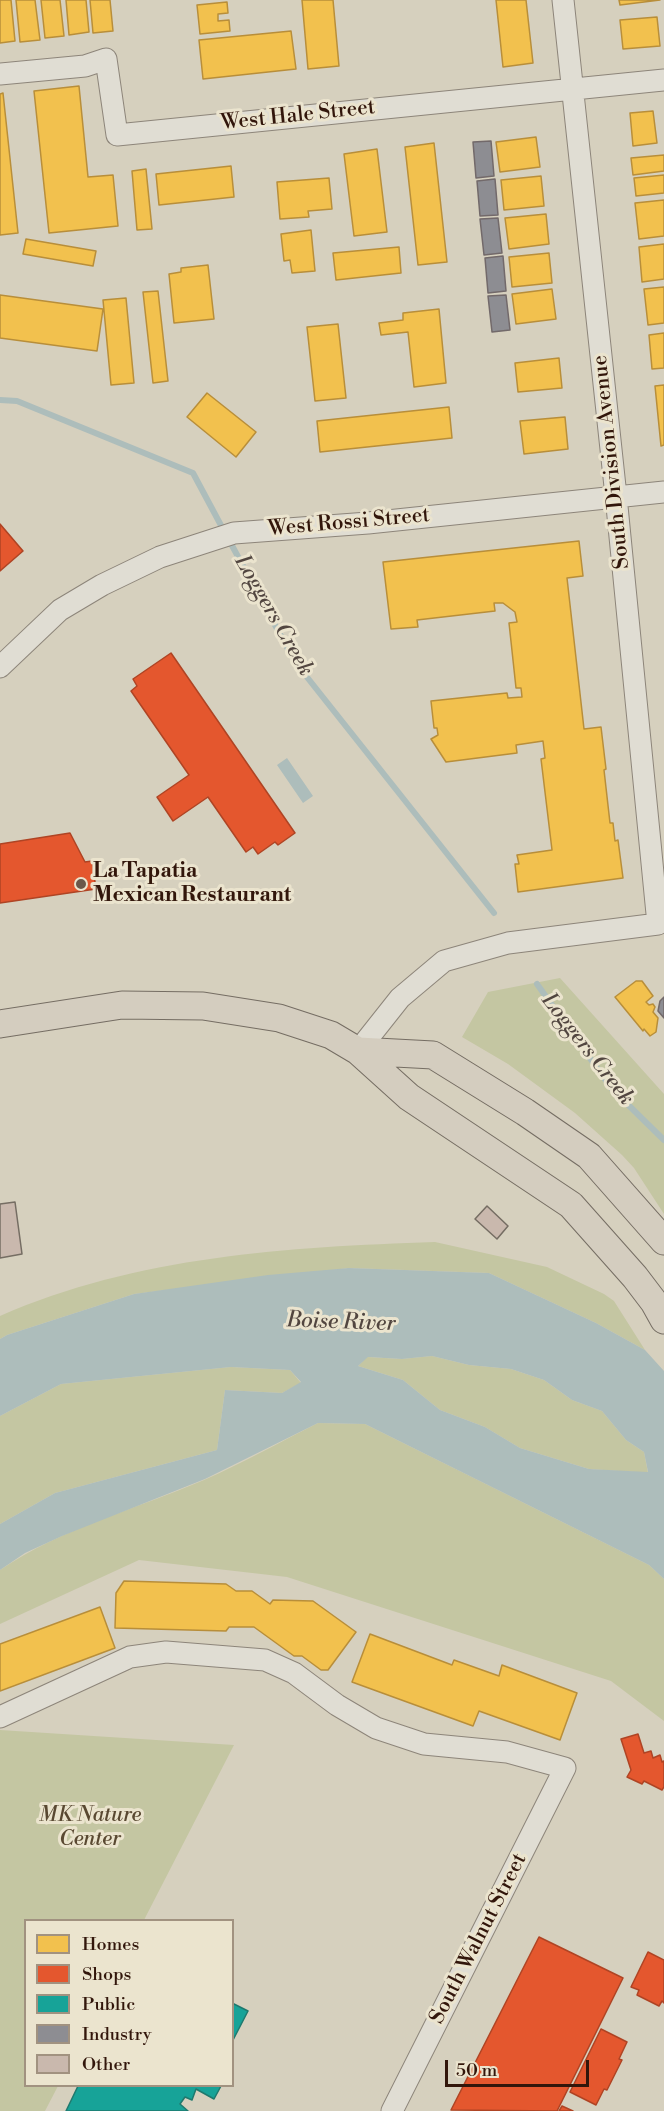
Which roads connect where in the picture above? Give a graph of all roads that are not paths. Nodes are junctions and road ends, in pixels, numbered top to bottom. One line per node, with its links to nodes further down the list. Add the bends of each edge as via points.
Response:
1 (563, 0): 4 (street, South Division Avenue)
2 (0, 74): 4 (street, West Hale Street, via 85,66 106,59 117,135)
3 (664, 80): 4 (street, West Hale Street)
4 (572, 90): 6 (street, South Division Avenue)
5 (664, 492): 6 (street, West Rossi Street)
6 (616, 496): 7 (street, West Rossi Street, via 234,534 150,562 102,585 60,610); 8 (street, South Division Avenue)
7 (0, 667)
8 (662, 924): 10 (street, via 508,943 444,961 400,998)
9 (0, 1024): 10 (main road, via 122,1005 203,1006 279,1018 331,1035)
10 (358, 1051): 11 (main road, via 433,1055 525,1112 588,1156); 12 (main road, via 409,1097 571,1205 635,1277)
11 (664, 1241)
12 (659, 1311)
13 (0, 1717): 14 (street, South Walnut Street, via 130,1657 166,1652 265,1660 294,1672 337,1705 376,1728 424,1744 507,1752 565,1768)
14 (393, 2111)

